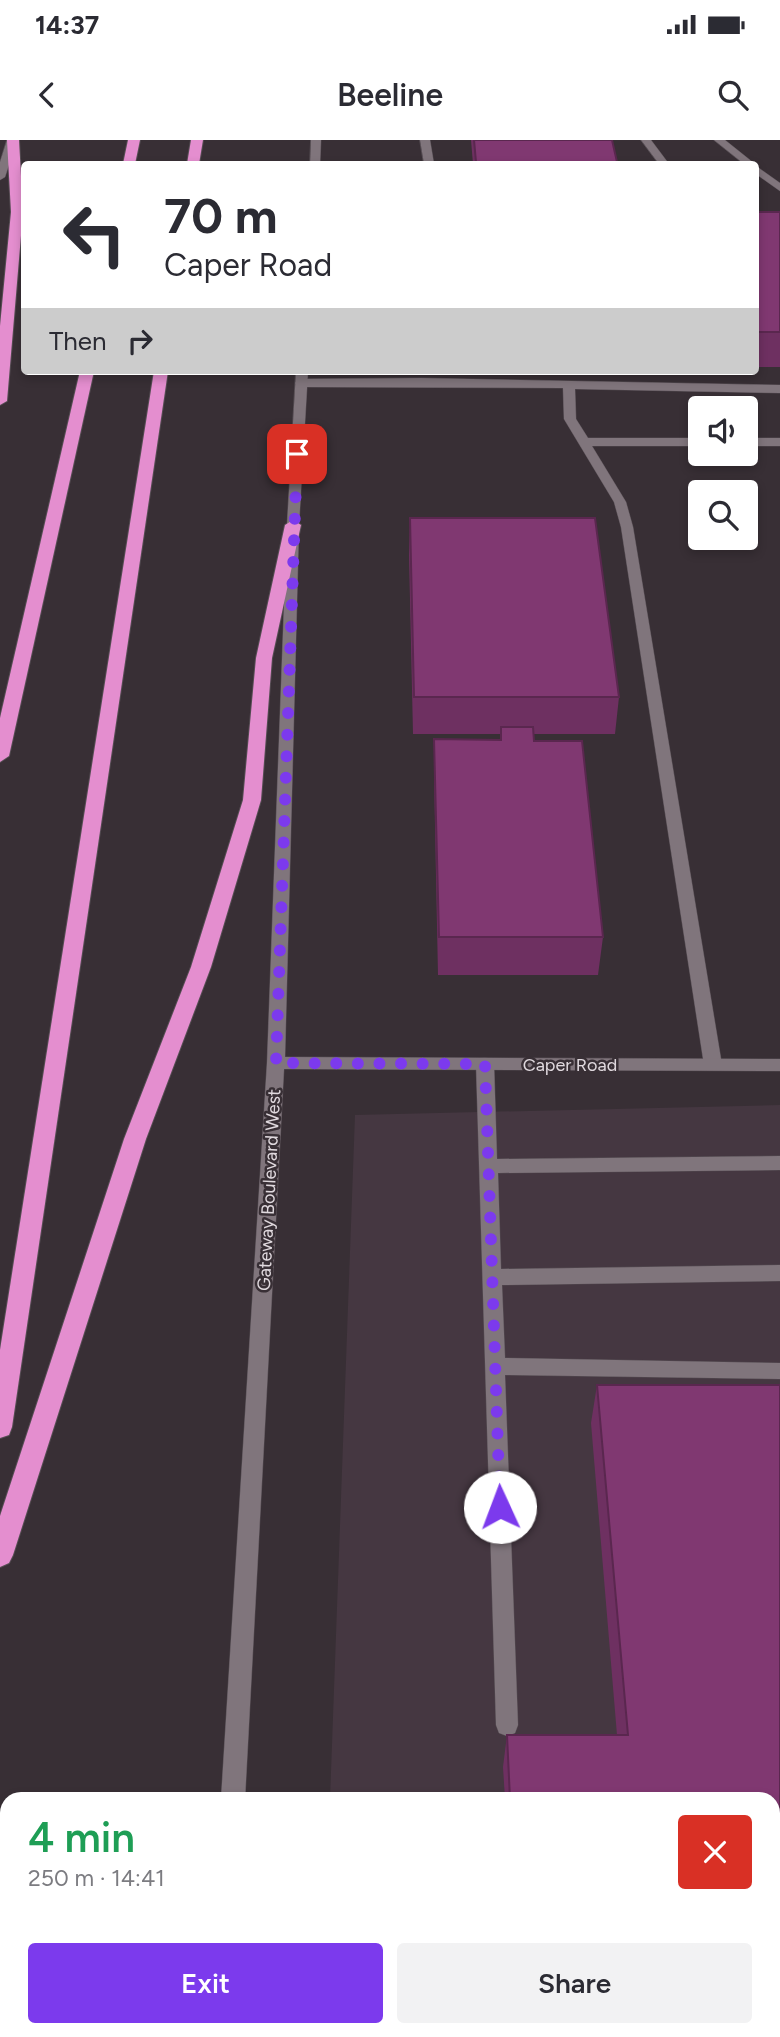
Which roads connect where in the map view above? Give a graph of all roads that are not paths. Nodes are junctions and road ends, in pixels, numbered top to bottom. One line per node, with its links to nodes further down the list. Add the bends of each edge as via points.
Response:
1 (13, 140): 15 (main road); 25 (highway, via 17,212)
2 (134, 140): 8 (highway)
3 (197, 140): 9 (highway)
4 (316, 140): 10 (main road)
5 (425, 140): 11 (main road)
6 (646, 140): 12 (main road)
7 (719, 140): 13 (main road)
8 (130, 161)
9 (194, 161)
10 (315, 161)
11 (428, 161)
12 (662, 161)
13 (746, 161)
14 (759, 171): 16 (main road)
15 (0, 177)
16 (780, 188)
17 (86, 375): 31 (highway)
18 (160, 375): 42 (highway)
19 (663, 375): 23 (main road)
20 (421, 376): 21 (main road); 22 (main road)
21 (302, 377): 30 (main road, Gateway Boulevard West)
22 (569, 384): 23 (main road); 26 (main road, via 570,419)
23 (666, 386): 24 (main road)
24 (780, 389)
25 (0, 401)
26 (584, 442): 27 (main road); 34 (main road, via 620,502 627,527)
27 (688, 442)
28 (758, 442): 29 (main road)
29 (780, 442)
30 (293, 525): 32 (main road, Gateway Boulevard West); 43 (highway, via 264,658 252,800 227,888 135,1139)
31 (0, 756)
32 (276, 1063): 33 (main road, Caper Road); 45 (main road, Gateway Boulevard West)
33 (485, 1064): 34 (main road, Caper Road); 37 (main road)
34 (713, 1065): 35 (main road, Caper Road)
35 (780, 1065)
36 (780, 1163): 37 (main road)
37 (488, 1166): 39 (main road)
38 (780, 1273): 39 (main road)
39 (492, 1276): 40 (main road)
40 (495, 1366): 41 (main road); 44 (main road)
41 (780, 1371)
42 (0, 1427)
43 (0, 1555)
44 (507, 1725)
45 (233, 1792)

